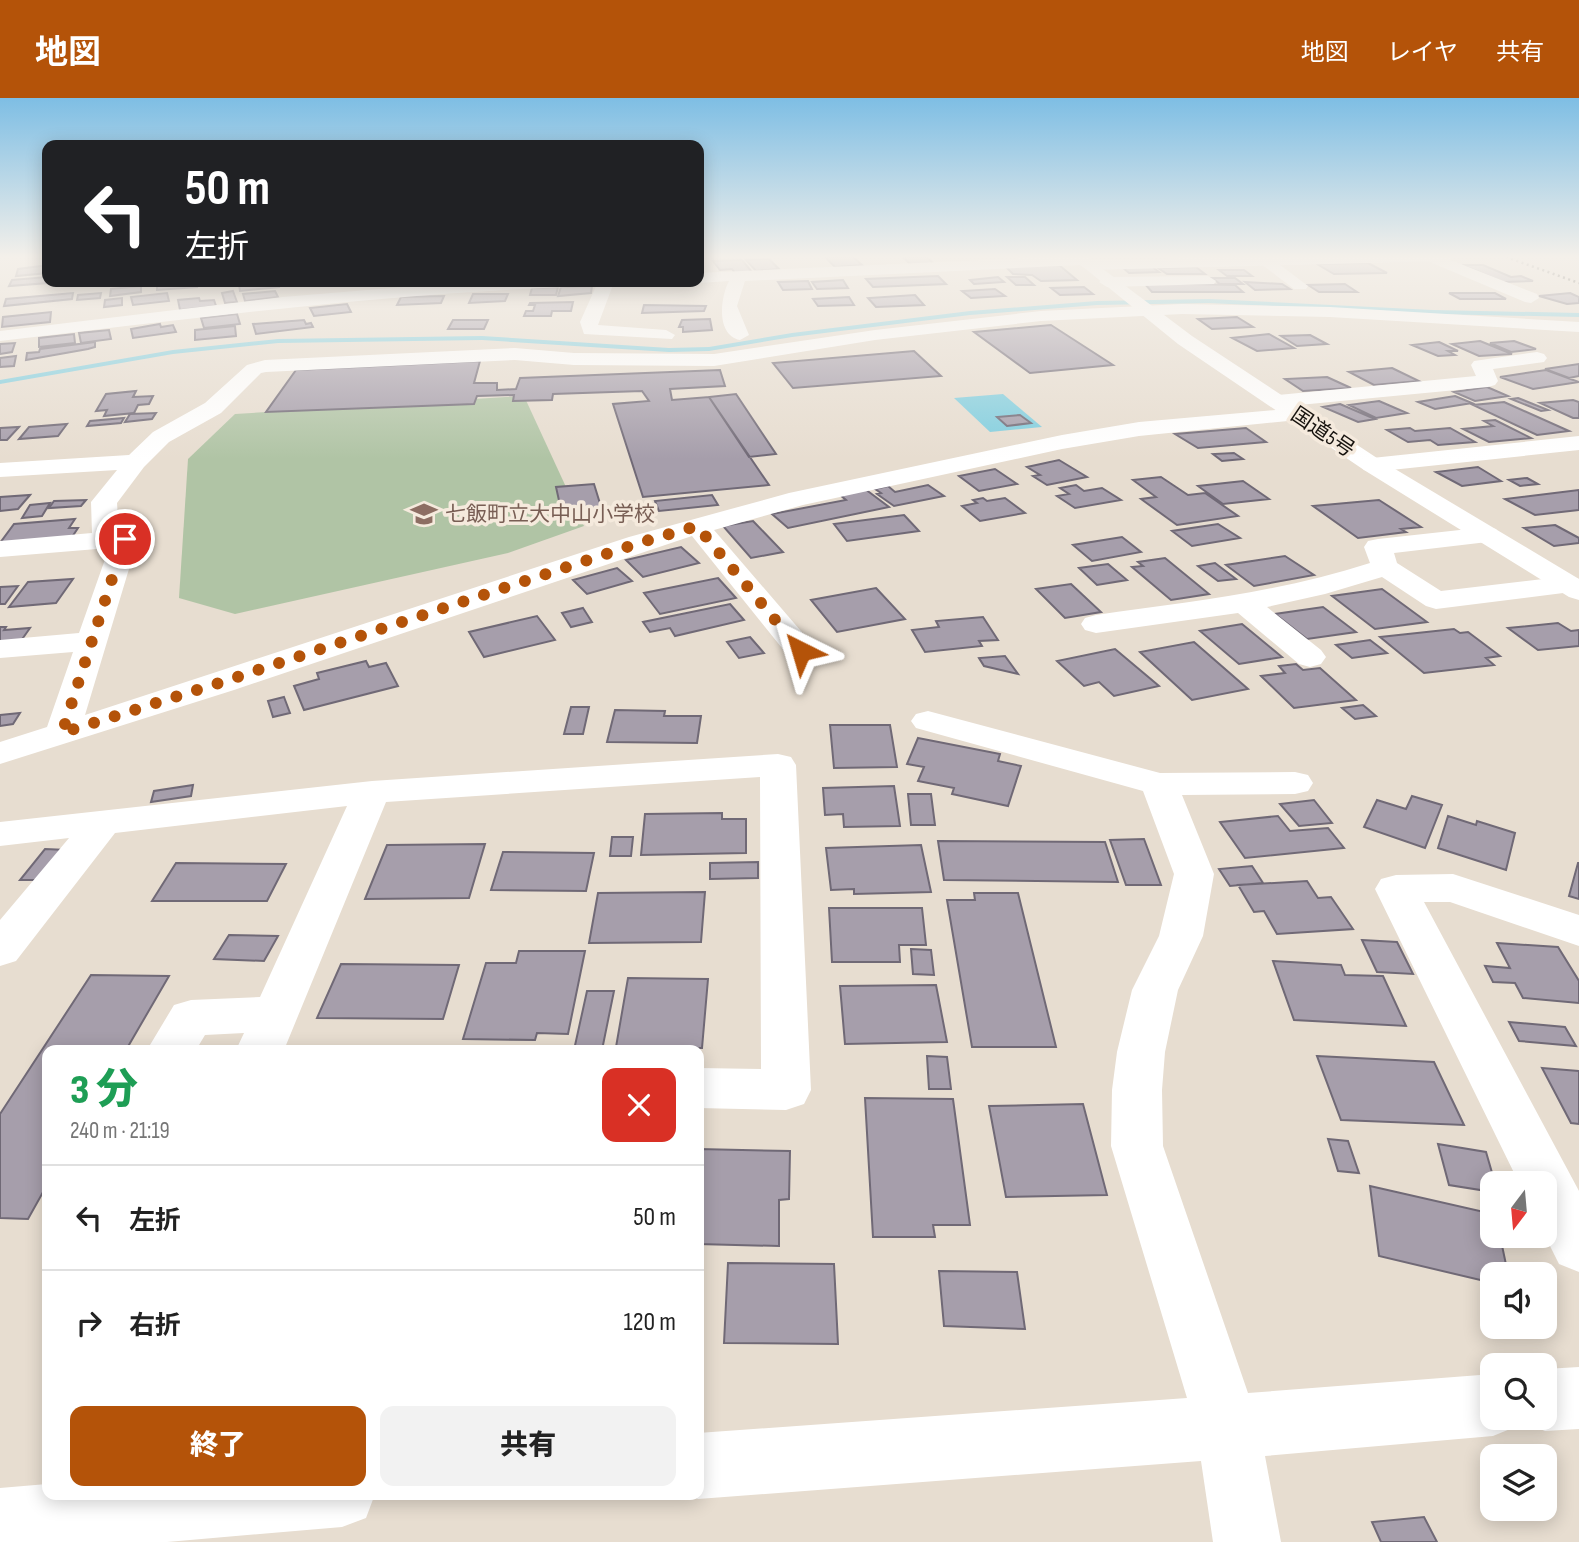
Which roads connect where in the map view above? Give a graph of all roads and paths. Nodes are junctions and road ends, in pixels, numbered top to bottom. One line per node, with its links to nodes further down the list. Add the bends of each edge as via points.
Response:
1 (95, 324): 10 (main road)
2 (589, 324): 11 (main road, via 590,330)
3 (738, 324): 12 (main road, via 746,335)
4 (830, 324): 8 (main road)
5 (968, 324): 16 (main road, via 714,360 515,354 265,366 254,369 213,408)
6 (1165, 324): 14 (main road, 国道5号)
7 (1533, 324): 9 (main road)
8 (817, 326)
9 (1579, 327)
10 (0, 336)
11 (690, 336)
12 (715, 336)
13 (1537, 358): 14 (main road, via 1481,365 1488,381)
14 (1288, 408): 17 (main road, 国道5号); 19 (main road, via 1062,442 798,498)
15 (1579, 443): 17 (main road)
16 (135, 450): 18 (main road); 21 (main road, via 104,502)
17 (1372, 465): 20 (main road, 国道5号)
18 (0, 470)
19 (697, 526): 29 (main road); 32 (main road)
20 (1487, 535): 23 (main road, via 1378,547); 24 (main road, 国道5号)
21 (107, 540): 22 (main road); 27 (main road, via 125,539)
22 (0, 549)
23 (1385, 567): 24 (main road, via 1436,600); 25 (main road, via 1344,582)
24 (1574, 588)
25 (1244, 603): 26 (main road); 30 (main road)
26 (1096, 624)
27 (93, 641): 28 (main road); 32 (main road)
28 (0, 649)
29 (801, 651)
30 (1310, 657)
31 (928, 721): 35 (main road)
32 (62, 733): 33 (main road)
33 (0, 753)
34 (1295, 783): 35 (main road)
35 (1159, 784): 48 (main road, via 1194,874 1181,936 1155,990 1141,1052 1137,1146)
36 (372, 792): 37 (main road); 41 (main road); 43 (main road, via 778,765 786,1090)
37 (103, 822): 38 (main road); 40 (main road)
38 (0, 834)
39 (1579, 931): 44 (main road, via 1453,888 1396,889)
40 (0, 950)
41 (266, 1032): 42 (main road, via 191,1018)
42 (174, 1045)
43 (704, 1088)
44 (1579, 1246)
45 (1579, 1398): 46 (main road)
46 (1557, 1399)
47 (1480, 1406): 48 (main road)
48 (1228, 1427): 49 (main road); 52 (main road)
49 (704, 1466)
50 (269, 1500): 51 (main road)
51 (0, 1522)
52 (1247, 1542)

